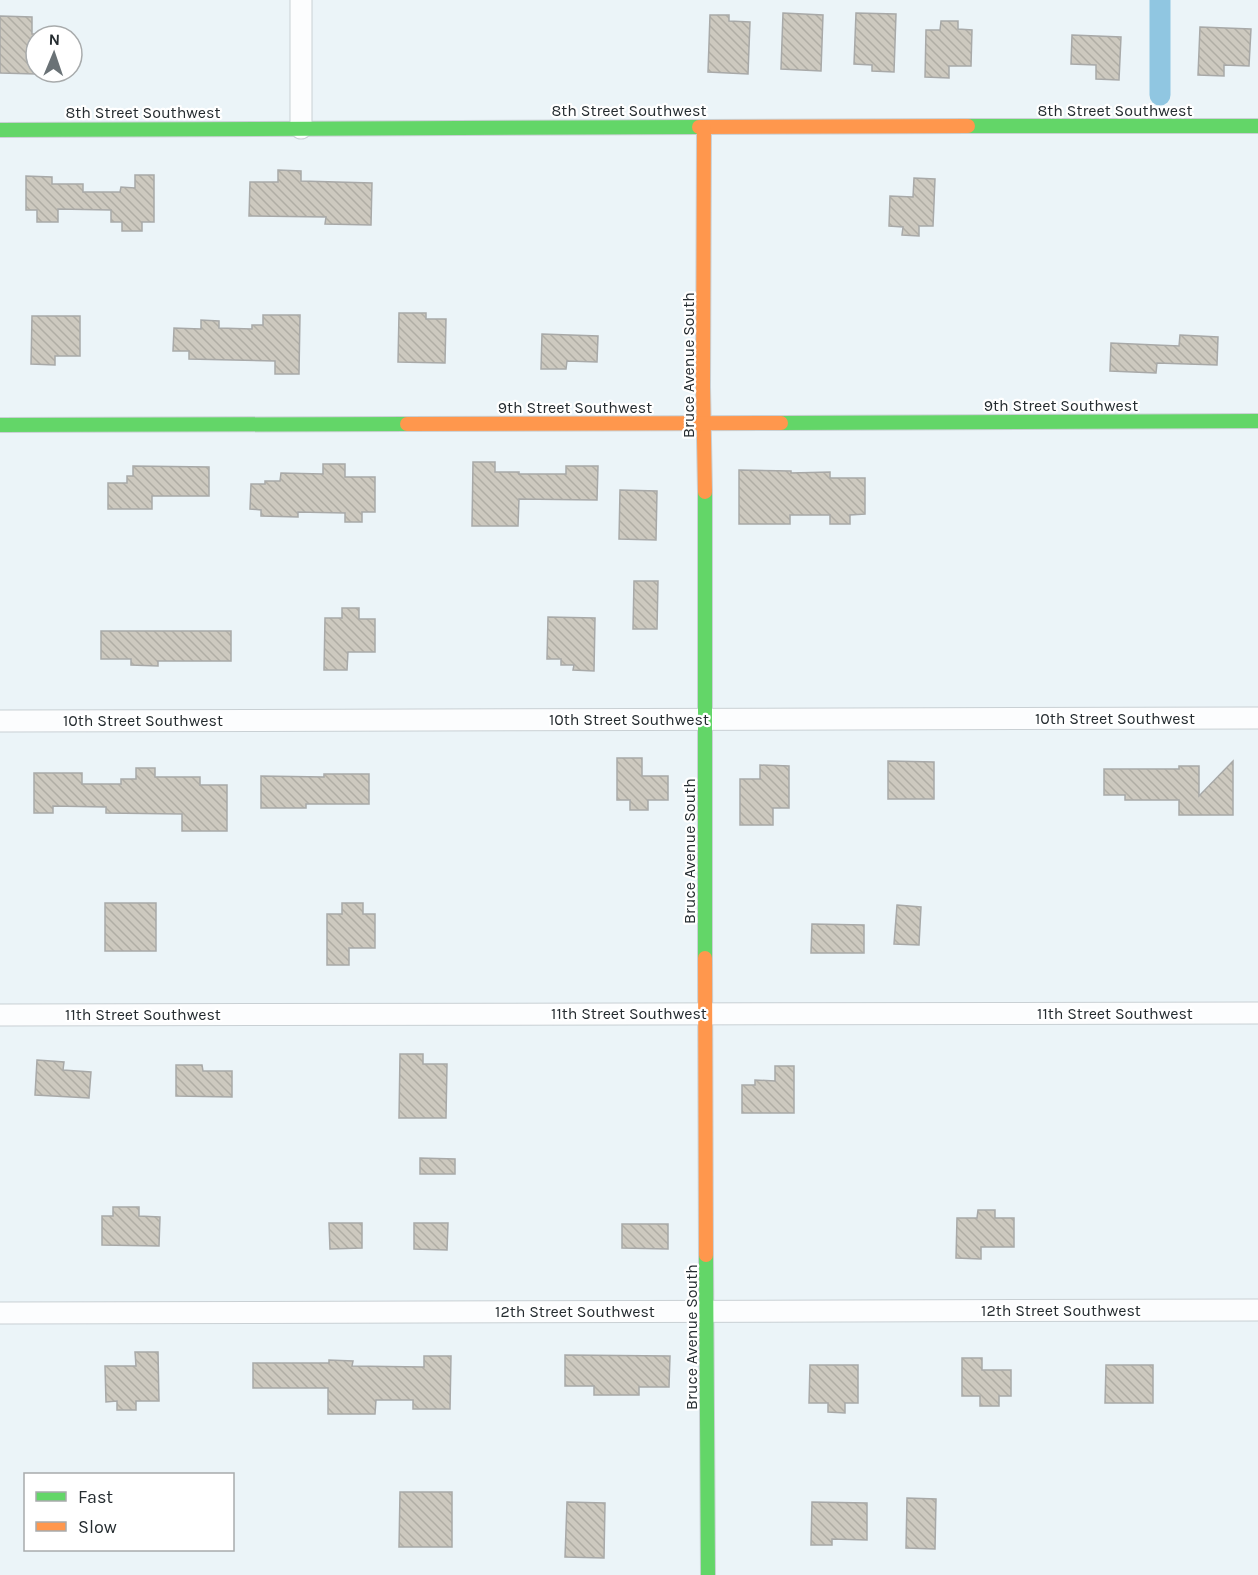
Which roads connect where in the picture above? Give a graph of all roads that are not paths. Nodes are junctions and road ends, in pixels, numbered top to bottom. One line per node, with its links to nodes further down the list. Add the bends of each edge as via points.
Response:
1 (301, 0): 4 (street)
2 (1258, 126): 3 (street, 8th Street Southwest)
3 (704, 127): 4 (street, 8th Street Southwest); 7 (street, Bruce Avenue South)
4 (302, 128): 5 (street, 8th Street Southwest)
5 (0, 130)
6 (1258, 421): 7 (street, 9th Street Southwest)
7 (704, 423): 8 (street, 9th Street Southwest); 9 (street, Bruce Avenue South)
8 (0, 425)
9 (706, 718): 10 (street, 10th Street Southwest); 11 (street, 10th Street Southwest); 12 (street, Bruce Avenue South)
10 (1258, 718)
11 (0, 721)
12 (705, 1013): 13 (street, 11th Street Southwest); 14 (street, 11th Street Southwest); 15 (street, Bruce Avenue South)
13 (1258, 1013)
14 (0, 1015)
15 (707, 1310): 16 (street, 12th Street Southwest); 17 (street, 12th Street Southwest); 18 (street, Bruce Avenue South)
16 (1258, 1310)
17 (0, 1313)
18 (708, 1575)

